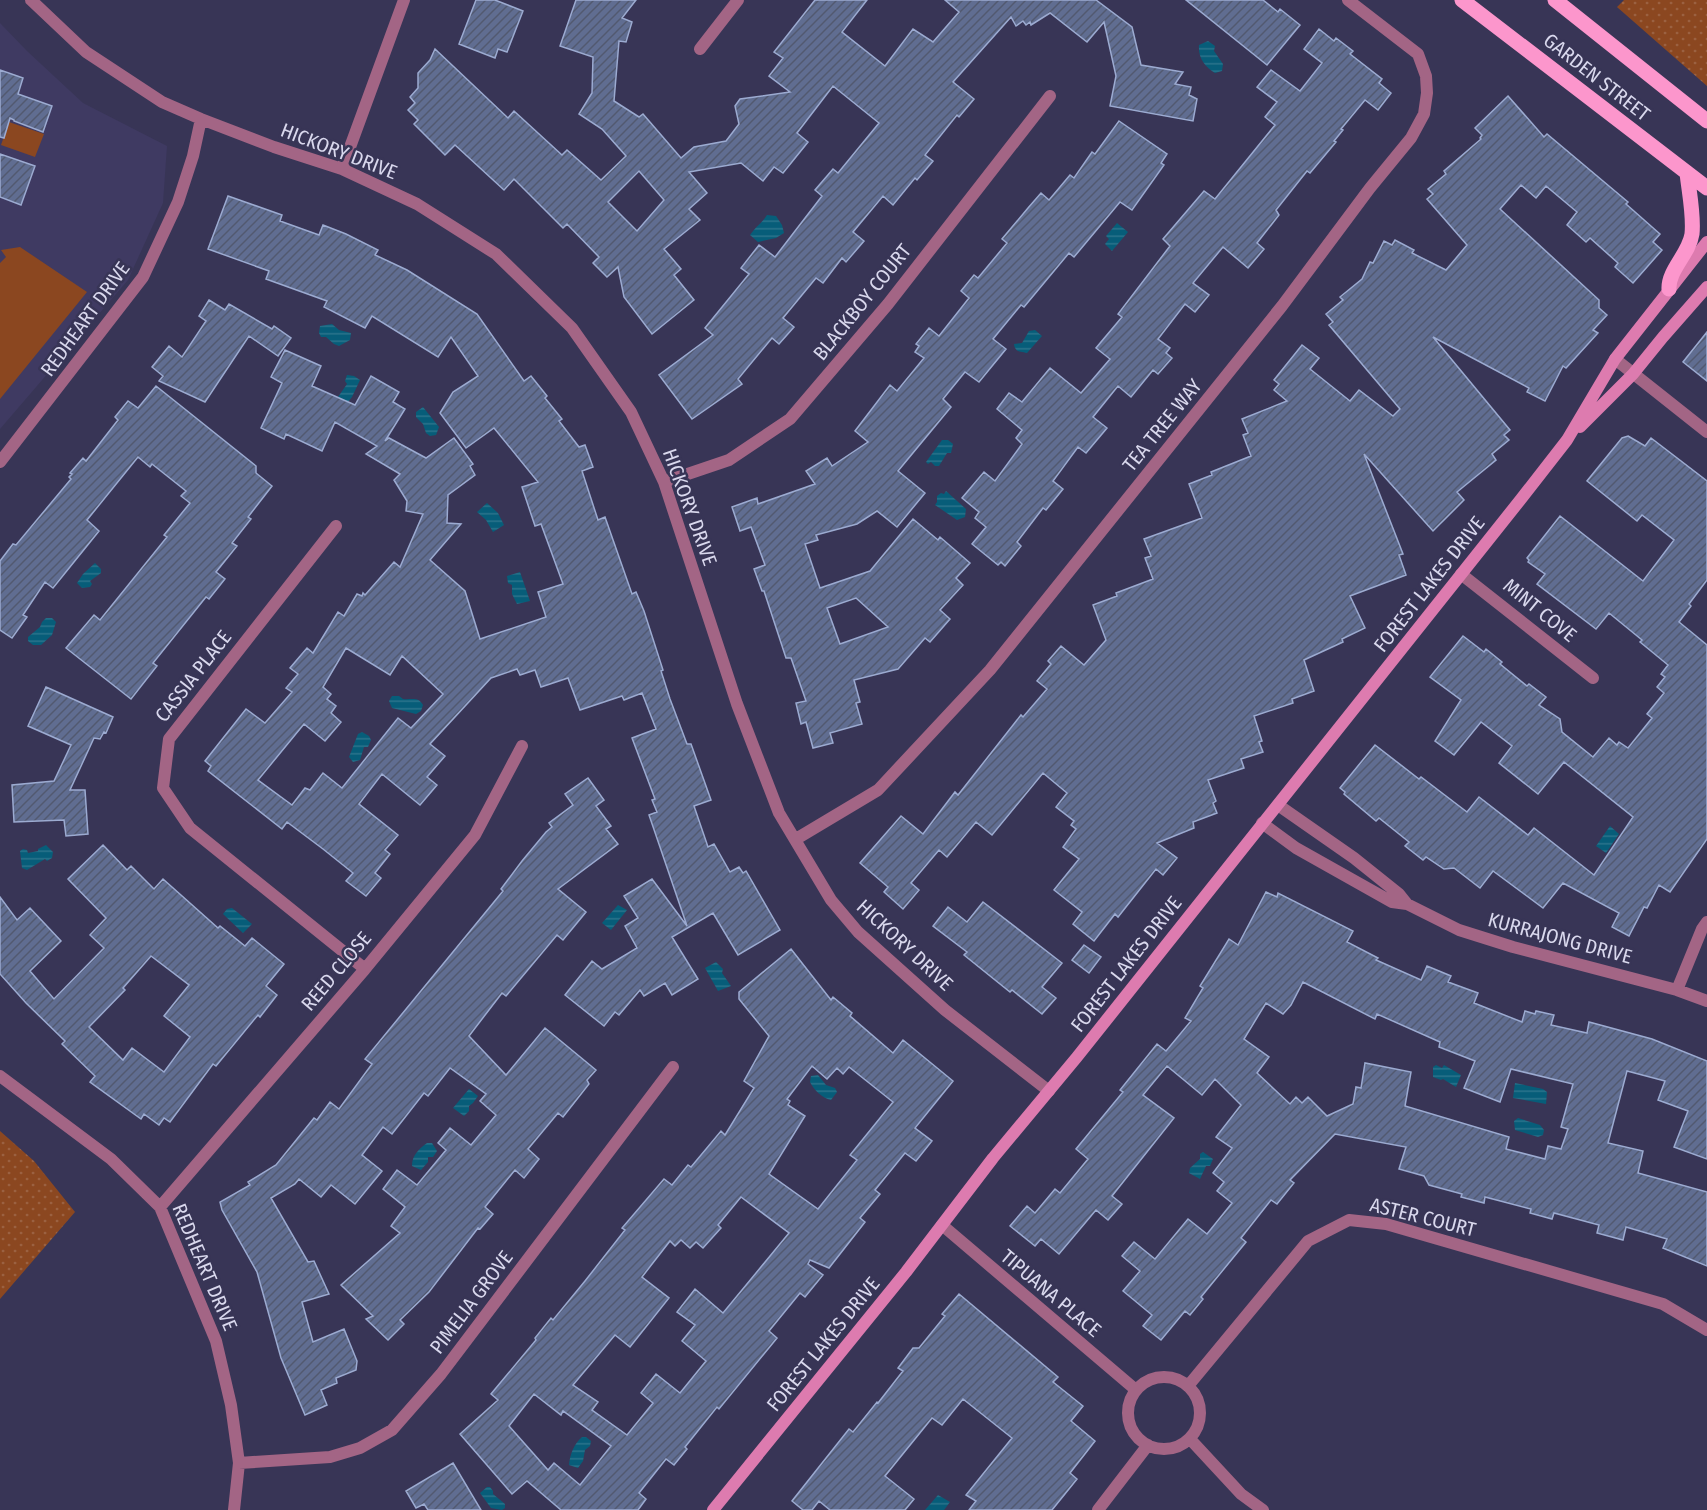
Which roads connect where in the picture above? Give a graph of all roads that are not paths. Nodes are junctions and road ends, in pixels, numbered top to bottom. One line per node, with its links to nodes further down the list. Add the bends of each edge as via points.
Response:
1 (31, 0): 9 (street, HICKORY DRIVE, via 86,52 162,102)
2 (405, 0): 11 (street)
3 (738, 0): 7 (street)
4 (1348, 0): 29 (street, TEA TREE WAY, via 1418,54 1427,93 1424,114 1411,138 1282,306 990,670 878,790)
5 (1462, 0): 12 (main road, GARDEN STREET)
6 (1555, 0): 10 (main road, GARDEN STREET)
7 (700, 49)
8 (1050, 96): 22 (street, BLACKBOY COURT, via 888,304 790,419 729,460)
9 (201, 119): 11 (street, HICKORY DRIVE); 21 (street, REDHEART DRIVE, via 178,202 143,277)
10 (1707, 121)
11 (342, 169): 22 (street, HICKORY DRIVE, via 417,204 496,254 572,328 631,412)
12 (1687, 173): 13 (main road, GARDEN STREET); 16 (main road, via 1692,234 1668,281)
13 (1707, 188)
14 (1707, 242): 16 (main road, FOREST LAKES DRIVE)
15 (1707, 287): 18 (main road, FOREST LAKES DRIVE)
16 (1669, 289): 17 (main road, FOREST LAKES DRIVE)
17 (1615, 359): 18 (street); 20 (main road, FOREST LAKES DRIVE)
18 (1633, 375): 19 (street); 20 (main road, FOREST LAKES DRIVE)
19 (1707, 432)
20 (1567, 440): 24 (main road, FOREST LAKES DRIVE)
21 (0, 462)
22 (664, 482): 29 (street, HICKORY DRIVE, via 737,704 779,813)
23 (336, 526): 32 (street, CASSIA PLACE, via 169,739 163,788 190,828)
24 (1461, 574): 25 (street, MINT COVE); 27 (main road, FOREST LAKES DRIVE)
25 (1593, 678)
26 (522, 746): 32 (street, REED CLOSE, via 475,835)
27 (1278, 805): 28 (main road, FOREST LAKES DRIVE); 30 (street, KURRAJONG DRIVE, via 1354,858)
28 (1262, 823): 30 (street, KURRAJONG DRIVE, via 1296,848 1392,902); 37 (main road, FOREST LAKES DRIVE)
29 (796, 839): 37 (street, HICKORY DRIVE, via 831,900 858,932 945,1010)
30 (1407, 904): 33 (street, KURRAJONG DRIVE, via 1459,930)
31 (1707, 922): 33 (street)
32 (364, 969): 38 (street, REED CLOSE)
33 (1677, 990): 34 (street, KURRAJONG DRIVE)
34 (1707, 1001)
35 (673, 1067): 45 (street, PIMELIA GROVE, via 441,1374 392,1430 360,1448 330,1457)
36 (0, 1076): 38 (street, REDHEART DRIVE, via 111,1159)
37 (1049, 1091): 39 (main road, FOREST LAKES DRIVE)
38 (160, 1207): 45 (street, REDHEART DRIVE, via 216,1341)
39 (942, 1225): 42 (street, TIPUANA PLACE); 47 (main road, FOREST LAKES DRIVE)
40 (1707, 1330): 41 (street, ASTER COURT, via 1663,1304 1386,1224 1349,1220 1308,1241)
41 (1188, 1386): 42 (street, via 1178,1380 1158,1378); 43 (street, via 1200,1408 1200,1420)
42 (1136, 1390): 44 (street, via 1128,1414 1137,1437)
43 (1190, 1439): 44 (street, via 1167,1449); 49 (street, via 1241,1494)
44 (1148, 1445): 48 (street)
45 (239, 1463): 46 (street, REDHEART DRIVE)
46 (234, 1510)
47 (713, 1510)
48 (1098, 1510)
49 (1263, 1510)

